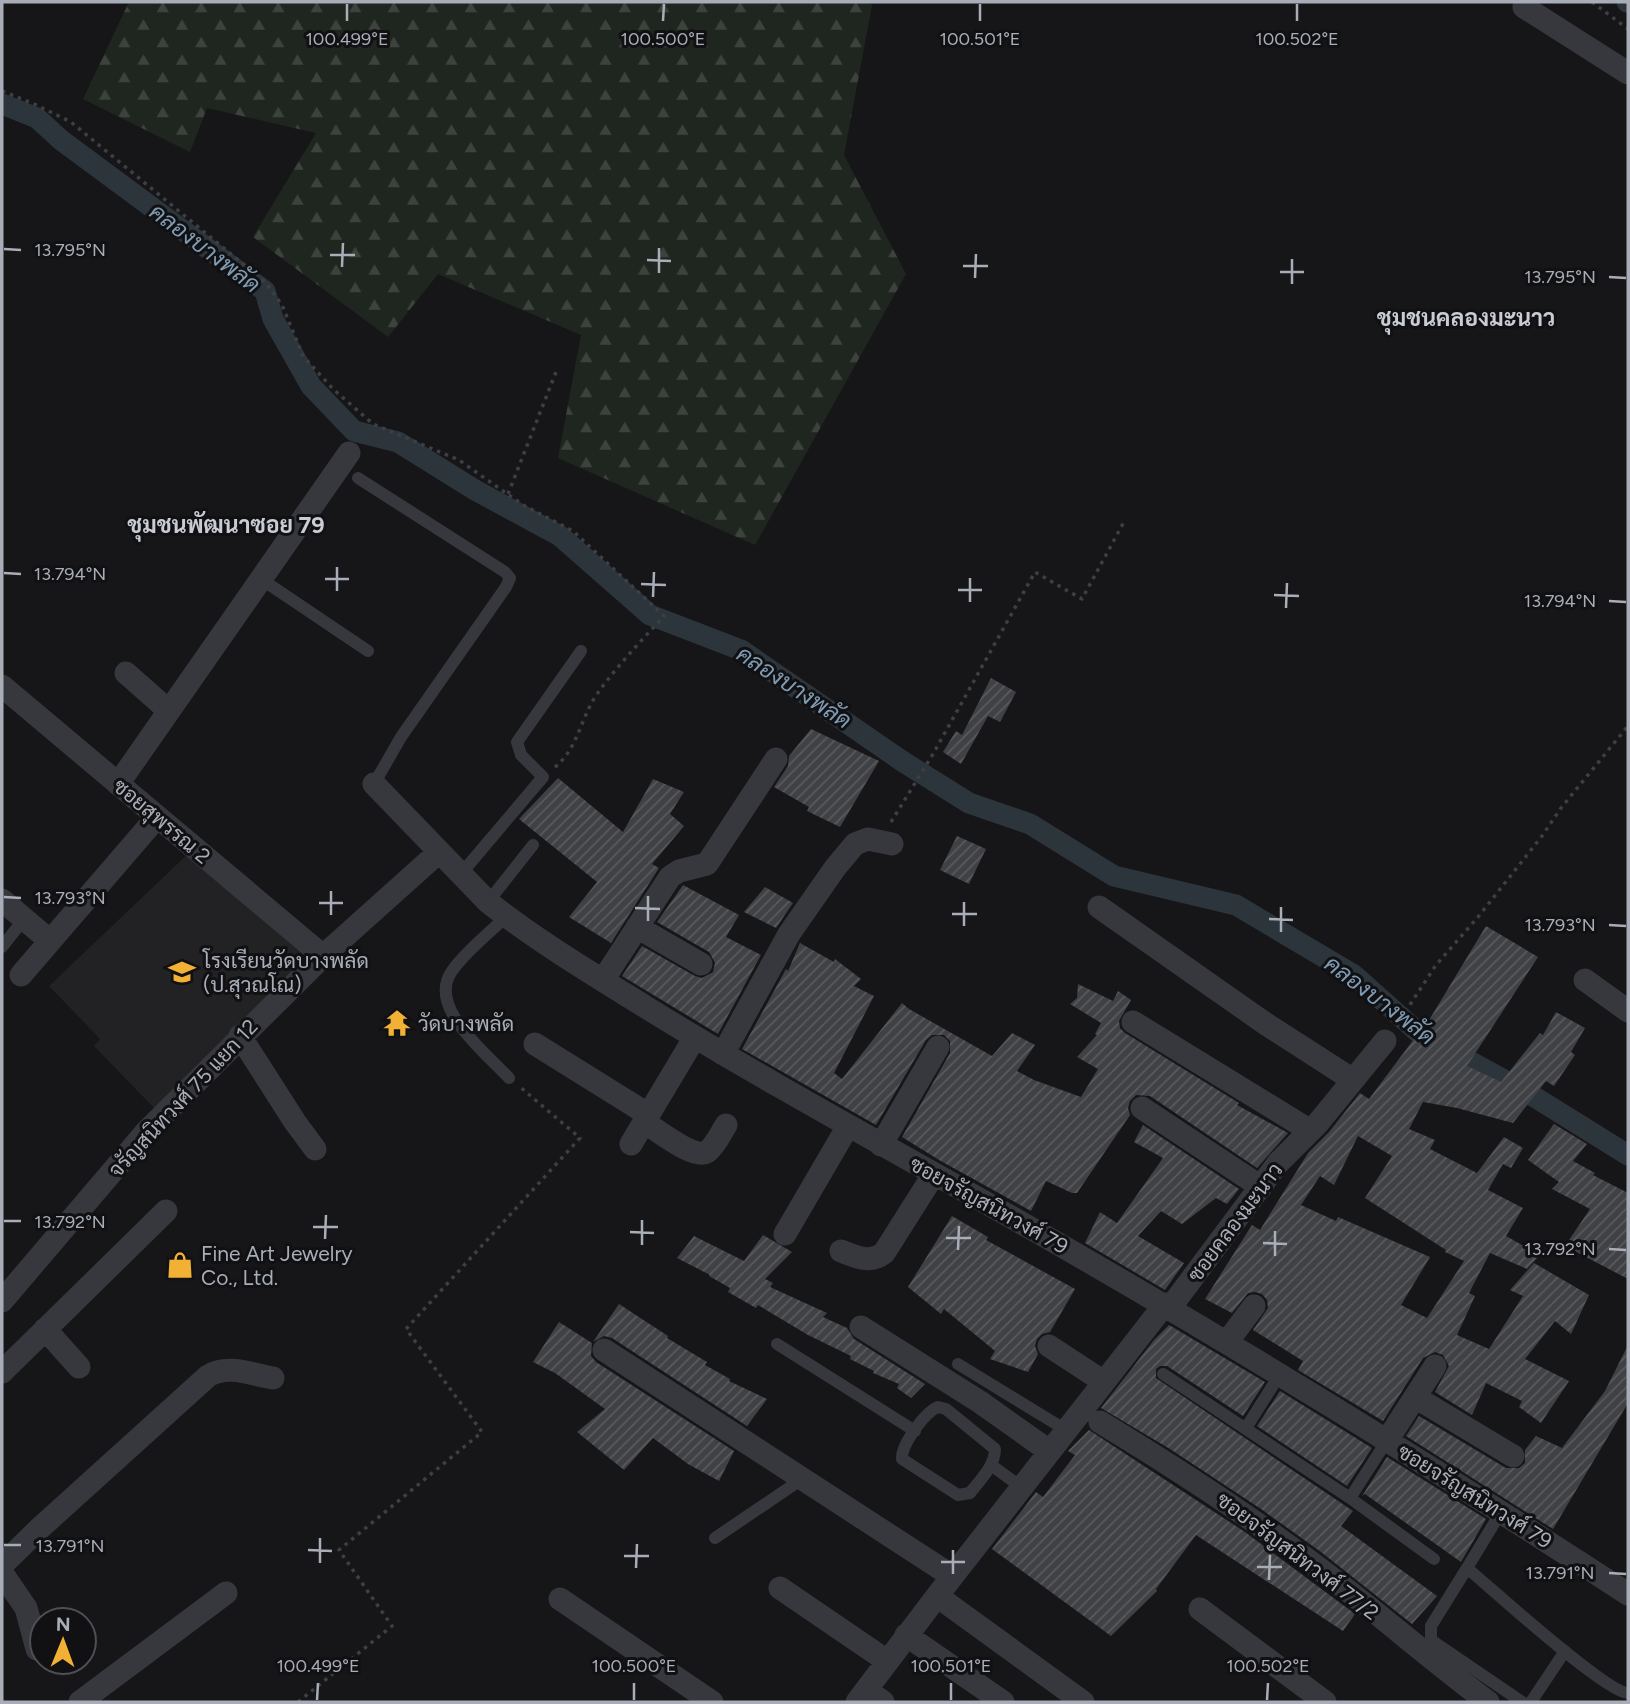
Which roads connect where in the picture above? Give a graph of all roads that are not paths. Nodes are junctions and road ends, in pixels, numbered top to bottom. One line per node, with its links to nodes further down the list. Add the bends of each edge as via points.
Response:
1 (1524, 6): 2 (street)
2 (1628, 73)
3 (349, 453): 5 (street)
4 (358, 478): 13 (lane, via 510,578 401,737)
5 (261, 579): 6 (lane); 10 (street)
6 (368, 650)
7 (581, 651): 18 (lane, via 517,742 521,755 543,777)
8 (126, 673): 10 (street)
9 (2, 686): 12 (street, ซอยสุพรรณ 2)
10 (169, 710): 12 (street)
11 (776, 759): 24 (street, via 707,864 670,877)
12 (118, 784): 14 (street, ซอยสุพรรณ 2)
13 (374, 785): 17 (street, ซอยจรัญสนิทวงศ์ 79)
14 (157, 817): 25 (street); 27 (street, ซอยสุพรรณ 2)
15 (886, 842): 39 (street, via 868,839 855,844 835,868 789,934)
16 (533, 845): 20 (lane)
17 (439, 852): 18 (street, ซอยจรัญสนิทวงศ์ 79); 27 (street, จรัญสนิทวงศ์ 75 แยก 12)
18 (460, 875): 20 (street, ซอยจรัญสนิทวงศ์ 79)
19 (2, 900): 23 (street)
20 (488, 902): 22 (street, ซอยจรัญสนิทวงศ์ 79)
21 (1099, 907): 41 (street)
22 (506, 917): 30 (street, ซอยจรัญสนิทวงศ์ 79); 40 (lane, via 451,972 446,1003 457,1023)
23 (24, 919): 25 (street); 26 (lane)
24 (637, 927): 28 (street); 30 (street)
25 (49, 940): 29 (street)
26 (2, 947)
27 (323, 956): 35 (street, จรัญสนิทวงศ์ 75 แยก 12)
28 (701, 964)
29 (20, 975)
30 (603, 980): 36 (street, ซอยจรัญสนิทวงศ์ 79)
31 (1585, 980): 32 (street)
32 (1628, 1011)
33 (1133, 1022): 46 (street)
34 (1390, 1033): 41 (street, ซอยคลองมะนาว)
35 (240, 1036): 49 (street); 55 (street, จรัญสนิทวงศ์ 75 แยก 12, via 126,1154)
36 (695, 1037): 39 (street, ซอยจรัญสนิทวงศ์ 79); 43 (street)
37 (535, 1044): 43 (street)
38 (938, 1047): 48 (street)
39 (723, 1054): 45 (street, ซอยจรัญสนิทวงศ์ 79)
40 (509, 1078)
41 (1353, 1080): 46 (street, ซอยคลองมะนาว)
42 (1142, 1108): 51 (street)
43 (646, 1118): 44 (street, via 692,1153 703,1154); 47 (street)
44 (726, 1125)
45 (848, 1126): 48 (street, ซอยจรัญสนิทวงศ์ 79); 53 (street)
46 (1306, 1134): 51 (street, ซอยคลองมะนาว)
47 (631, 1144)
48 (881, 1144): 50 (street, ซอยจรัญสนิทวงศ์ 79)
49 (314, 1149)
50 (934, 1174): 54 (street, via 884,1253 865,1260); 56 (street, ซอยจรัญสนิทวงศ์ 79)
51 (1261, 1187): 56 (street, ซอยคลองมะนาว)
52 (166, 1211): 59 (street)
53 (785, 1234)
54 (841, 1251)
55 (2, 1301)
56 (1167, 1306): 60 (street, ซอยจรัญสนิทวงศ์ 79); 71 (street, ซอยคลองมะนาว)
57 (1254, 1306): 60 (street)
58 (861, 1327): 78 (street)
59 (45, 1329): 66 (street); 67 (street)
60 (1227, 1342): 69 (street, ซอยจรัญสนิทวงศ์ 79)
61 (777, 1343): 76 (lane)
62 (1049, 1346): 71 (street)
63 (604, 1350): 81 (street)
64 (958, 1364): 75 (lane)
65 (1435, 1366): 72 (street)
66 (79, 1367)
67 (2, 1372)
68 (1163, 1374): 74 (lane)
69 (1280, 1374): 74 (lane); 77 (street, ซอยจรัญสนิทวงศ์ 79)
70 (273, 1378): 87 (street, via 219,1369 208,1376)
71 (1104, 1382): 75 (street, ซอยคลองมะนาว)
72 (1415, 1397): 77 (street); 79 (street)
73 (1100, 1422): 108 (street, ซอยจรัญสนิทวงศ์ 77/2, via 1269,1532)
74 (1246, 1428): 83 (lane)
75 (1066, 1430): 78 (street, ซอยคลองมะนาว)
76 (915, 1431): 80 (lane, via 931,1410 946,1409 995,1449); 80 (lane, via 904,1446 902,1459 958,1495 970,1493)
77 (1386, 1442): 83 (lane); 84 (street, ซอยจรัญสนิทวงศ์ 79)
78 (1049, 1451): 82 (street, ซอยคลองมะนาว)
79 (1513, 1456)
80 (991, 1465): 82 (lane)
81 (802, 1479): 85 (lane); 90 (street)
82 (1021, 1487): 90 (street, ซอยคลองมะนาว)
83 (1350, 1498): 86 (lane)
84 (1501, 1512): 88 (lane); 93 (street, ซอยจรัญสนิทวงศ์ 79)
85 (715, 1538)
86 (1434, 1559)
87 (2, 1566)
88 (1467, 1569): 99 (lane); 109 (lane, via 1431,1626 1431,1640)
89 (2, 1573): 97 (street)
90 (952, 1576): 94 (street, ซอยคลองมะนาว)
91 (780, 1588): 100 (street)
92 (226, 1593): 103 (street)
93 (1628, 1594)
94 (937, 1596): 98 (street, ซอยคลองมะนาว); 106 (street)
95 (560, 1599): 104 (street)
96 (1200, 1609): 107 (street)
97 (28, 1615)
98 (906, 1635): 100 (street, ซอยคลองมะนาว); 105 (street)
99 (1565, 1651): 101 (lane, via 1613,1688); 110 (lane)
100 (887, 1661): 102 (street, ซอยคลองมะนาว)
101 (1628, 1693)
102 (869, 1698)
103 (80, 1702)
104 (712, 1702)
105 (1003, 1702)
106 (1083, 1702)
107 (1325, 1702)
108 (1488, 1702)
109 (1521, 1702)
110 (1531, 1702)

